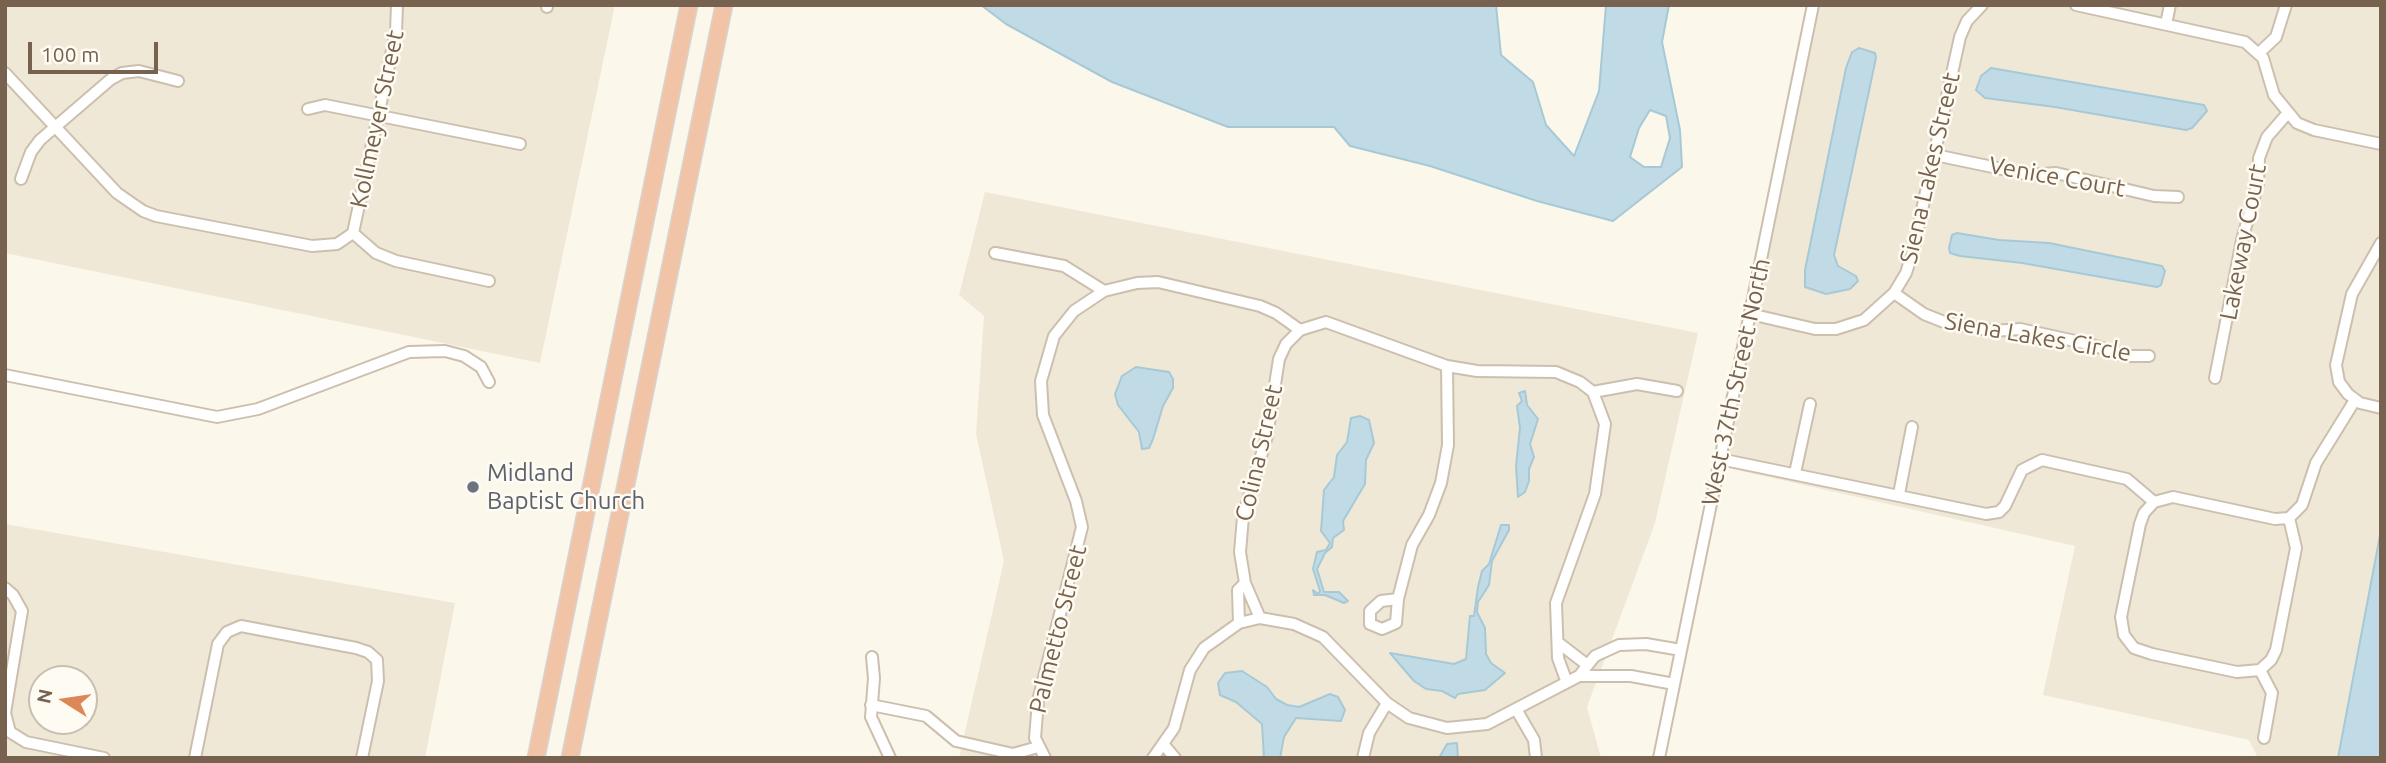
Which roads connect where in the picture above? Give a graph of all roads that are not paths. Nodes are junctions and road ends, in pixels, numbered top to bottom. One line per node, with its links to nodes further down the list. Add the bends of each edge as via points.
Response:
1 (397, 5): 15 (street, Kollmeyer Street)
2 (689, 5): 50 (highway)
3 (724, 5): 55 (highway)
4 (1813, 5): 28 (street, West 37th Street North)
5 (2076, 5): 9 (street)
6 (2170, 5): 9 (street)
7 (2286, 5): 10 (street, via 2276,37)
8 (1974, 8): 19 (street, Siena Lakes Street, via 1958,43)
9 (2166, 24): 10 (street, via 2239,39)
10 (2259, 53): 14 (street, via 2272,91)
11 (5, 73): 16 (street)
12 (178, 81): 16 (street, via 139,71 122,73)
13 (307, 109): 15 (street, via 326,105)
14 (2287, 114): 18 (street, via 2308,128); 33 (street, Lakeway Court, via 2267,137 2259,158 2258,183)
15 (379, 116): 17 (street); 22 (street, Kollmeyer Street)
16 (55, 124): 20 (street, via 31,152); 22 (street, via 117,193 156,216 312,246 337,244)
17 (520, 144)
18 (2381, 144)
19 (1935, 155): 21 (street, Venice Court); 27 (street, Siena Lakes Street, via 1913,250)
20 (21, 179)
21 (2178, 197)
22 (353, 233): 25 (street, via 376,253 396,261)
23 (2381, 243): 37 (street, via 2360,276 2336,365 2342,387)
24 (995, 253): 26 (street, via 1064,266)
25 (489, 281)
26 (1104, 291): 29 (street, via 1158,282 1260,306); 66 (street, Palmetto Street, via 1064,322 1048,349 1041,381 1042,415 1082,527 1038,701 1034,731)
27 (1894, 293): 28 (street, Siena Lakes Street, via 1864,320 1836,329 1815,329); 30 (street, Siena Lakes Circle, via 1944,323 1994,331 2020,329 2126,356)
28 (1750, 314): 41 (street, West 37th Street North)
29 (1300, 330): 31 (street, via 1316,323 1338,324); 46 (street, Colina Street, via 1279,359 1267,436 1243,517 1240,552)
30 (2149, 356)
31 (1447, 366): 36 (street, via 1556,372); 48 (street, via 1447,458 1429,516 1412,545)
32 (5, 375): 34 (street, via 217,417 258,409 409,352 445,351 464,356 481,367)
33 (2215, 378)
34 (489, 382)
35 (1677, 391): 36 (street, via 1637,384)
36 (1593, 392): 52 (street, via 1601,406 1605,437 1588,519 1556,603 1554,624)
37 (2355, 400): 39 (street); 45 (street, via 2316,463 2302,505)
38 (1810, 404): 42 (street)
39 (2381, 408)
40 (1912, 427): 43 (street)
41 (1720, 459): 42 (street); 53 (street, West 37th Street North)
42 (1795, 473): 43 (street)
43 (1899, 494): 44 (street, via 1993,513 2005,506 2022,470 2042,460 2127,479)
44 (2154, 502): 45 (street, via 2178,498); 57 (street, via 2140,524 2122,611 2127,641 2152,654 2237,672)
45 (2288, 518): 57 (street, via 2296,548 2276,650)
46 (1245, 583): 49 (street, Colina Street); 51 (street, Colina Street, via 1238,590)
47 (5, 588): 67 (street, via 19,602 23,621 5,713 10,732 26,742)
48 (1398, 599)
49 (1260, 618): 51 (street); 61 (street, via 1294,624 1323,637)
50 (564, 619): 70 (highway); 71 (highway)
51 (1238, 623): 65 (street, via 1204,648 1190,670 1174,728)
52 (1560, 643): 56 (street); 59 (street, via 1558,658)
53 (1681, 650): 56 (street, via 1619,645); 60 (street, West 37th Street North)
54 (872, 657): 62 (street)
55 (588, 664): 72 (highway); 73 (highway)
56 (1586, 664): 58 (street)
57 (2260, 670): 64 (street, via 2272,693)
58 (1579, 676): 59 (street); 60 (street, via 1631,676)
59 (1566, 680): 63 (street)
60 (1674, 684): 80 (street, West 37th Street North)
61 (1387, 703): 63 (street, via 1409,718 1447,728 1475,728); 78 (street, via 1369,733)
62 (871, 705): 66 (street, via 926,716 956,741 1013,754); 74 (street, via 876,734)
63 (1516, 709): 79 (street, via 1534,740)
64 (2264, 738)
65 (1164, 745): 76 (street); 77 (street)
66 (1038, 747): 75 (street)
67 (104, 758)
68 (195, 758): 69 (street, via 218,644 227,632 241,626 343,645 368,652 377,660 378,681)
69 (362, 758)
70 (528, 758)
71 (536, 758)
72 (570, 758)
73 (575, 758)
74 (890, 758)
75 (1045, 758)
76 (1153, 758)
77 (1175, 758)
78 (1363, 758)
79 (1536, 758)
80 (1658, 758)

